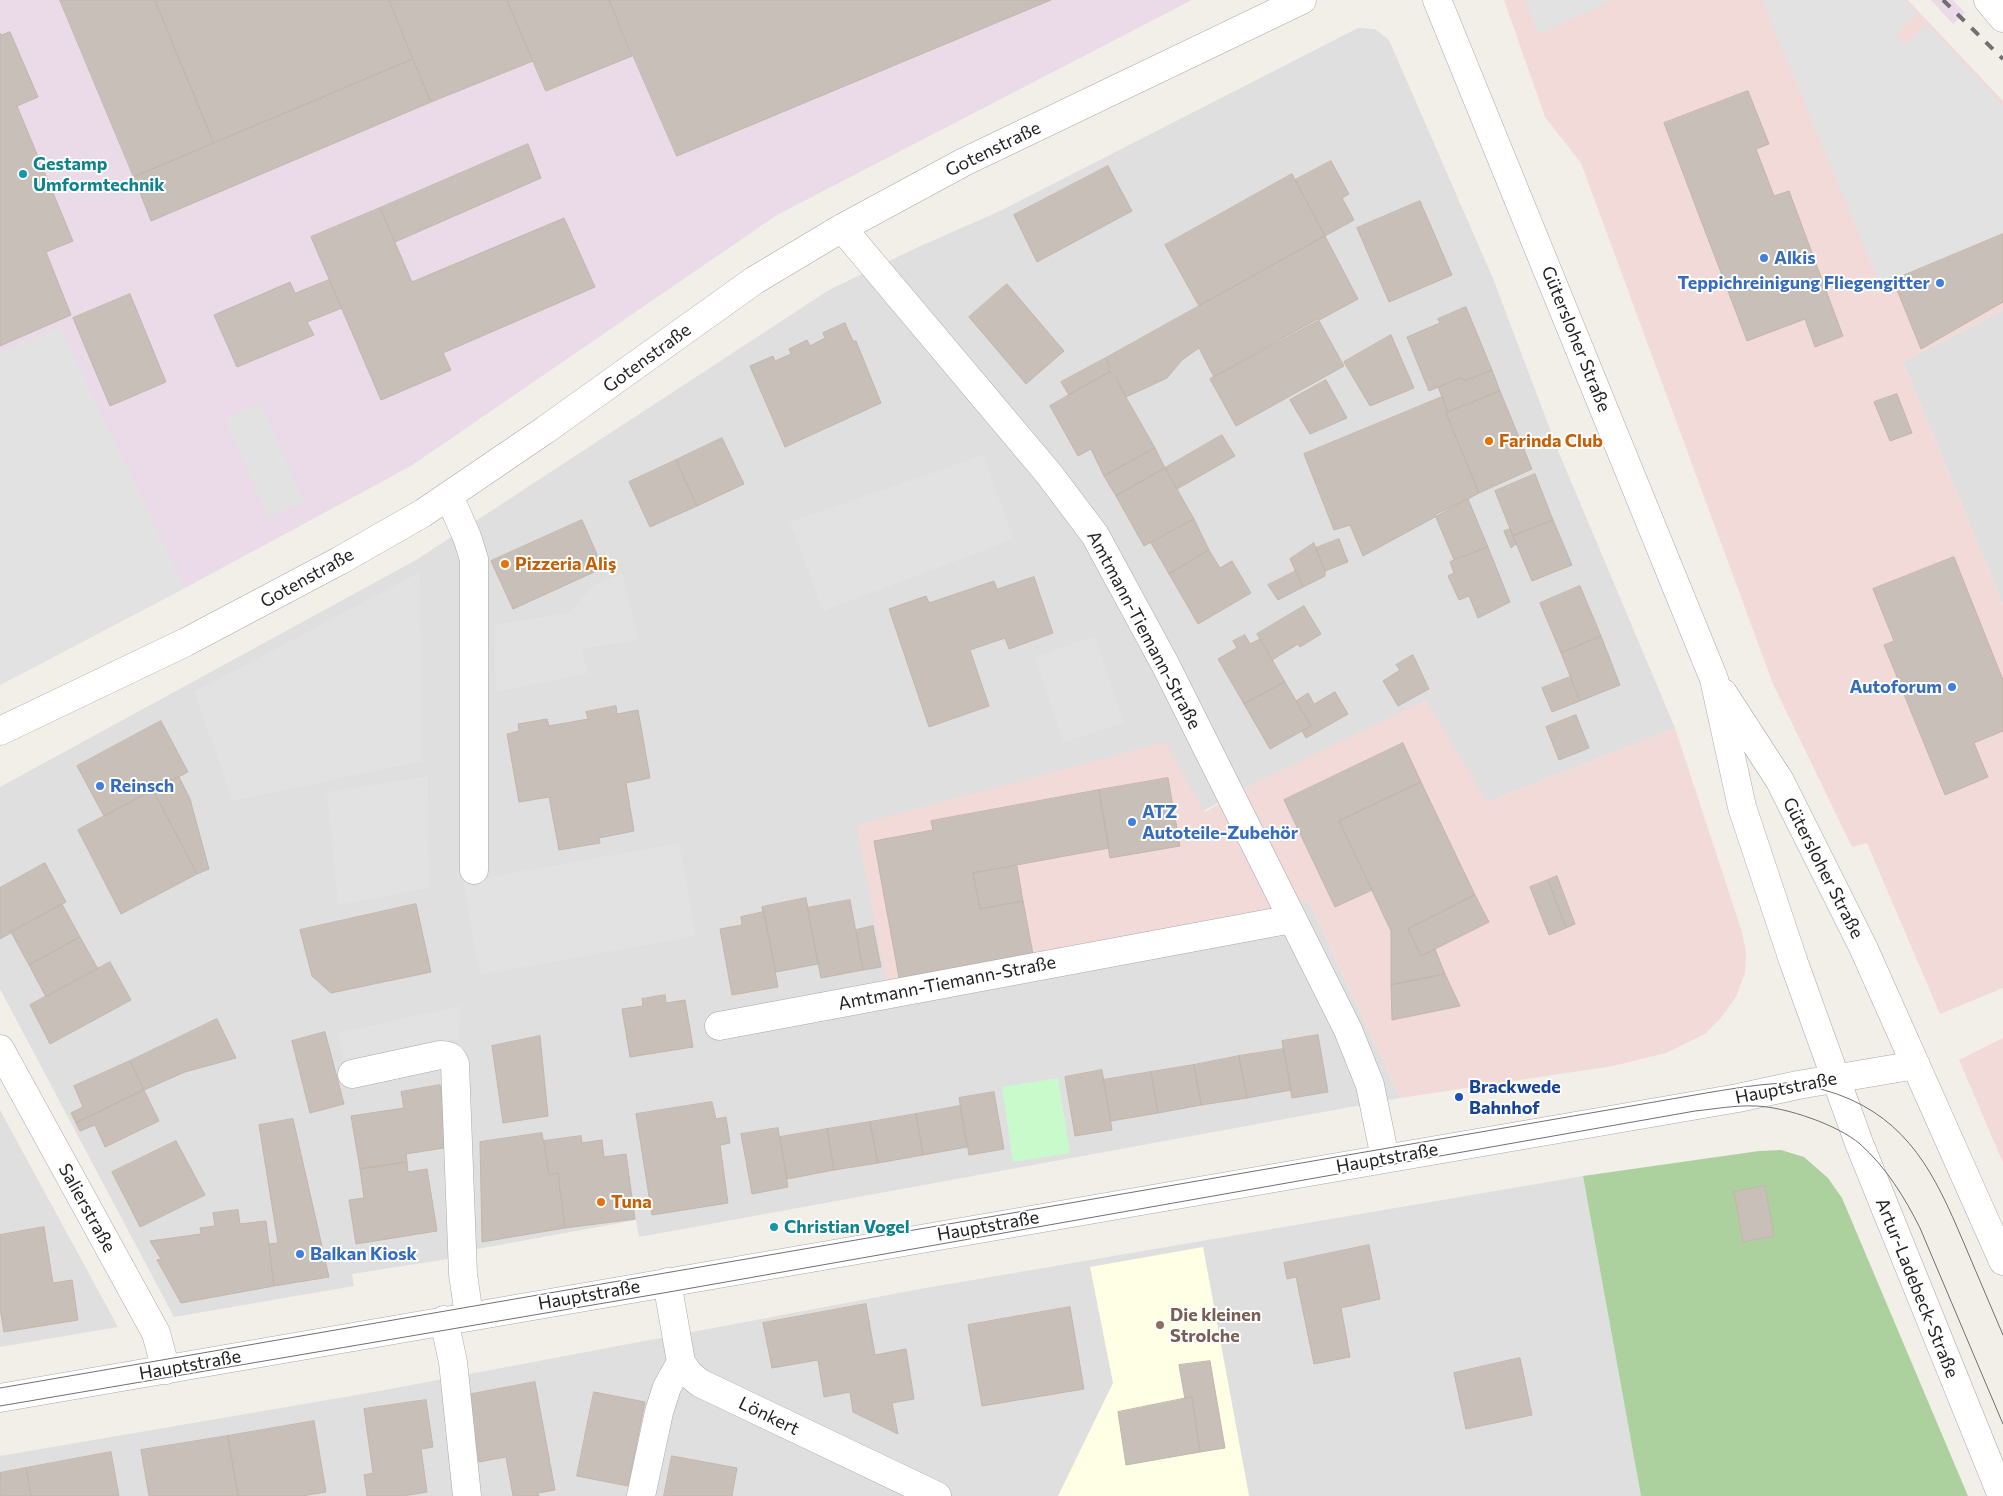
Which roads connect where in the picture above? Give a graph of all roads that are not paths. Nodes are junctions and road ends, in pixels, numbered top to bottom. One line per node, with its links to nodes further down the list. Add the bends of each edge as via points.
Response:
1 (1302, 0): 5 (street, Gotenstraße, via 964,162)
2 (1437, 0): 7 (street, Gütersloher Straße)
3 (1988, 0): 4 (street)
4 (2003, 18)
5 (842, 228): 6 (street, Gotenstraße, via 755,280); 10 (street, Amtmann-Tiemann-Straße, via 1049,474 1095,535 1165,664)
6 (449, 496): 8 (street, Gotenstraße, via 261,603); 9 (street, via 474,559)
7 (1714, 679): 13 (street, Gütersloher Straße, via 1780,781 1863,947); 15 (street, Gütersloher Straße, via 1742,807)
8 (0, 731)
9 (474, 870)
10 (1292, 919): 11 (street, Amtmann-Tiemann-Straße); 16 (street, Amtmann-Tiemann-Straße, via 1362,1064 1374,1099)
11 (719, 1026)
12 (0, 1050): 21 (street, Salierstraße, via 156,1333)
13 (1916, 1065): 15 (street, Hauptstraße); 17 (street)
14 (352, 1074): 19 (street, via 440,1055 453,1058 463,1274)
15 (1836, 1078): 16 (street, Hauptstraße, via 1738,1098); 26 (street, Artur-Ladebeck-Straße, via 1896,1238)
16 (1385, 1158): 18 (street, Hauptstraße)
17 (2003, 1261)
18 (667, 1282): 19 (street, Hauptstraße); 20 (street)
19 (457, 1318): 21 (street, Hauptstraße); 24 (street, via 453,1362)
20 (681, 1362): 23 (street, Lönkert, via 700,1383); 25 (street, via 667,1387 659,1412)
21 (166, 1370): 22 (street, Hauptstraße)
22 (0, 1398)
23 (922, 1493)
24 (467, 1496)
25 (641, 1496)
26 (2002, 1496)

